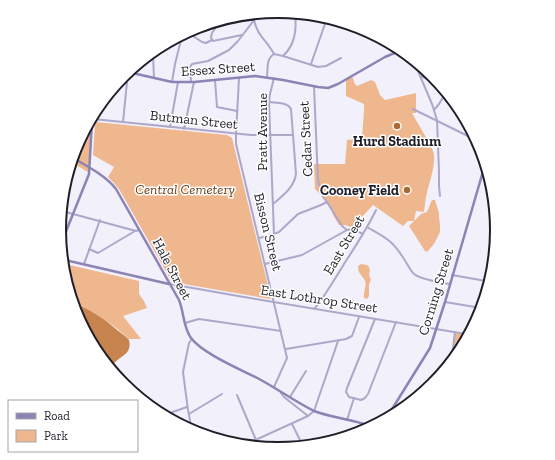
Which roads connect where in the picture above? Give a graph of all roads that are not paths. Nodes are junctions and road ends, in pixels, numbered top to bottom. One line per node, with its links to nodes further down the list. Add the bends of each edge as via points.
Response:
1 (295, 19): 11 (street, via 295,36 289,50)
2 (254, 20): 6 (street); 10 (street, via 258,33)
3 (325, 23): 14 (street)
4 (216, 27): 7 (street)
5 (193, 36): 7 (street, via 206,43)
6 (242, 36): 7 (street); 26 (street, via 229,50 208,61 192,64 190,67)
7 (212, 40)
8 (181, 42): 24 (street)
9 (394, 53): 27 (main road, Essex Street, via 338,84 328,88)
10 (274, 54): 11 (street); 18 (street, via 269,59)
11 (283, 56): 14 (street)
12 (341, 58): 14 (street, via 323,67)
13 (153, 59): 19 (street)
14 (311, 64)
15 (135, 74): 19 (main road, Essex Street)
16 (421, 76): 21 (street); 31 (street)
17 (239, 77): 18 (main road, Essex Street); 22 (main road, Essex Street); 32 (street, Bisson Street)
18 (267, 77): 20 (main road, Essex Street)
19 (154, 78): 24 (main road, Essex Street)
20 (274, 78): 27 (main road, Essex Street); 29 (street, Pratt Avenue)
21 (424, 78)
22 (215, 80): 26 (main road, Essex Street); 32 (street, via 217,107)
23 (127, 81): 35 (street)
24 (172, 82): 25 (main road, Essex Street)
25 (178, 82): 26 (main road, Essex Street); 37 (street)
26 (193, 82): 38 (street)
27 (314, 86): 47 (street, Cedar Street, via 318,181 321,194)
28 (443, 97): 31 (street)
29 (269, 102): 40 (street, via 290,106); 41 (street, Pratt Avenue)
30 (413, 109): 34 (street)
31 (434, 110): 34 (street)
32 (237, 111): 39 (street, Bisson Street)
33 (96, 120): 35 (street, Butman Street)
34 (437, 120): 42 (street); 46 (street)
35 (123, 122): 37 (street, Butman Street)
36 (92, 127): 44 (main road)
37 (170, 127): 38 (street, Butman Street)
38 (184, 129): 39 (street, Butman Street)
39 (236, 134): 41 (street, Butman Street); 59 (street, Bisson Street, via 236,144)
40 (294, 135): 41 (street, Butman Street); 48 (street, via 295,179 292,186)
41 (270, 136): 48 (street, Pratt Avenue)
42 (468, 136)
43 (77, 161): 44 (main road, Hale Street)
44 (89, 168): 51 (main road); 54 (main road, Hale Street, via 114,186)
45 (482, 175): 64 (main road, Corning Street)
46 (440, 196)
47 (327, 202): 55 (street, Cedar Street); 57 (street, via 298,214 282,230)
48 (273, 204): 57 (street, Pratt Avenue)
49 (376, 210): 53 (street, East Street)
50 (66, 212): 51 (street)
51 (74, 214): 52 (street); 56 (main road)
52 (100, 220): 54 (street); 60 (street)
53 (367, 227): 58 (street, East Street); 67 (street, via 392,242 414,274)
54 (138, 230): 60 (street, via 98,253); 66 (main road, Hale Street)
55 (347, 230): 58 (street); 62 (street, via 302,255)
56 (66, 233)
57 (274, 234): 59 (street)
58 (363, 234): 71 (street, East Street)
59 (259, 238): 62 (street, Bisson Street)
60 (89, 250): 63 (street)
61 (68, 261): 63 (main road)
62 (265, 264): 68 (street, Bisson Street)
63 (84, 265): 66 (main road)
64 (452, 275): 65 (street); 67 (main road, Corning Street)
65 (483, 280)
66 (169, 284): 68 (street, East Lothrop Street); 75 (main road, Hale Street, via 181,305)
67 (450, 284): 69 (main road, Corning Street)
68 (274, 302): 71 (street, East Lothrop Street); 77 (street, Bisson Street)
69 (445, 302): 70 (street); 76 (main road, Corning Street)
70 (475, 307)
71 (315, 308): 72 (street, East Lothrop Street)
72 (360, 316): 73 (street, East Lothrop Street); 81 (street, via 352,336)
73 (375, 319): 74 (street, East Lothrop Street); 90 (street, via 347,388 347,395)
74 (396, 322): 76 (street, East Lothrop Street); 90 (street, via 368,394 361,400)
75 (186, 323): 77 (street, via 199,319); 80 (main road, Hale Street)
76 (436, 329): 78 (street, East Lothrop Street); 91 (main road, Corning Street, via 428,352)
77 (281, 331): 82 (street, Bisson Street)
78 (455, 332): 79 (street, East Lothrop Street); 83 (street)
79 (463, 333)
80 (192, 339): 85 (main road, via 212,354); 92 (street, via 183,368)
81 (338, 341): 82 (street); 93 (street)
82 (286, 349): 85 (street, Bisson Street, via 287,360)
83 (453, 350)
84 (306, 371): 89 (street)
85 (274, 387): 86 (main road)
86 (280, 392): 89 (main road); 96 (street)
87 (222, 394): 95 (street)
88 (237, 395): 101 (street)
89 (290, 397): 93 (main road)
90 (354, 398): 97 (street)
91 (393, 407)
92 (187, 408): 94 (street); 95 (street)
93 (314, 411): 96 (street); 97 (main road)
94 (170, 413)
95 (188, 414): 98 (street)
96 (308, 416): 99 (street)
97 (347, 420): 100 (main road)
98 (190, 423)
99 (292, 424): 101 (street); 102 (street)
100 (363, 424)
101 (256, 440)
102 (300, 441)

